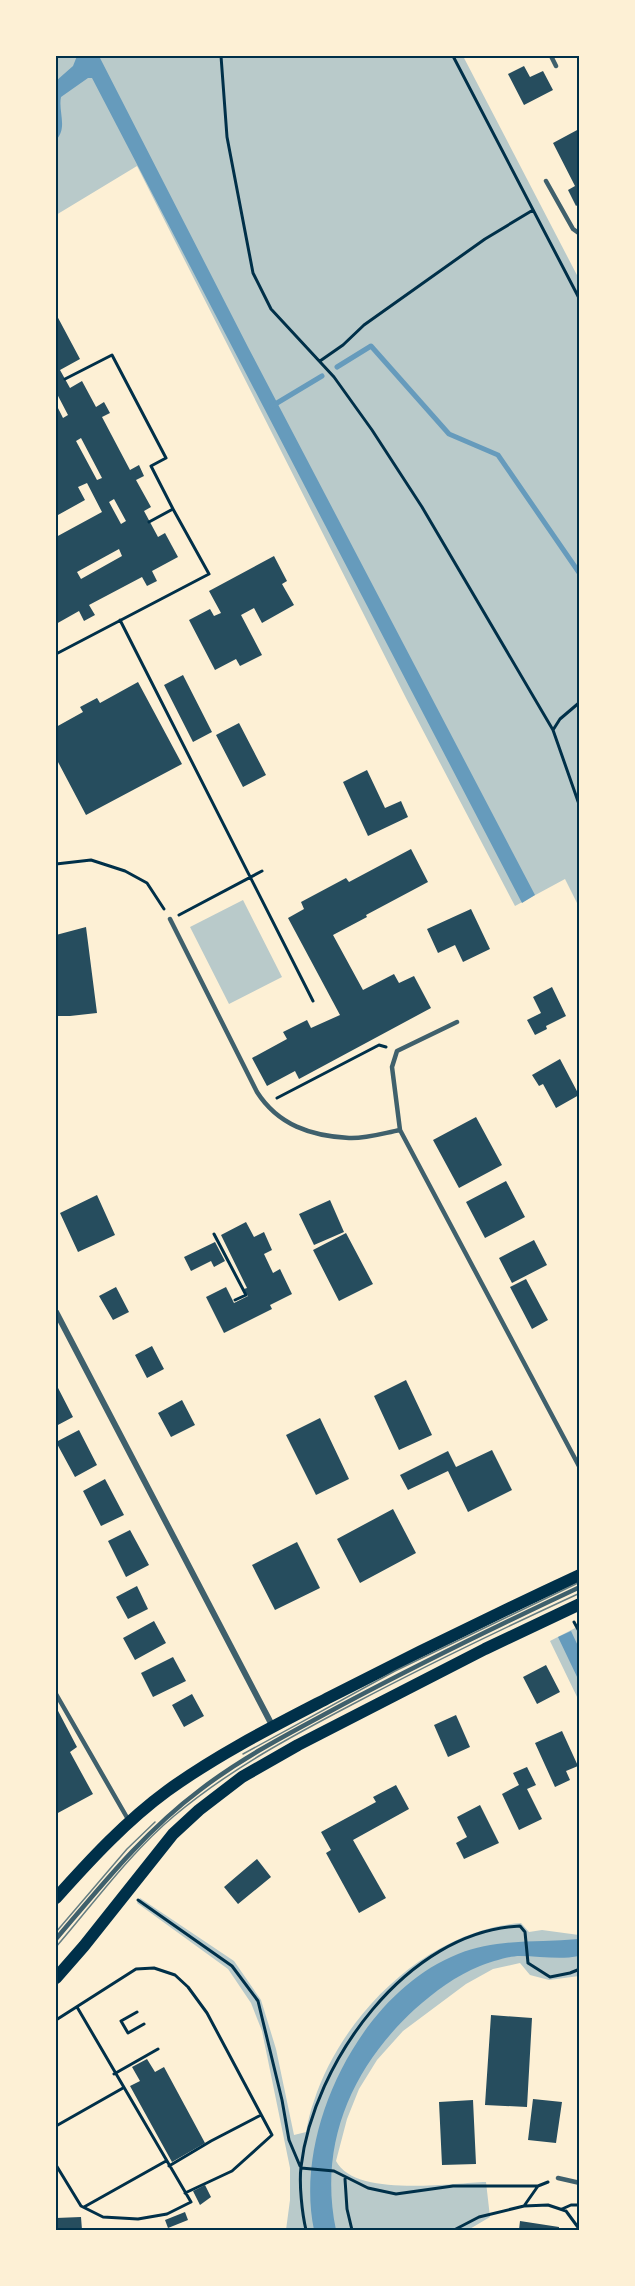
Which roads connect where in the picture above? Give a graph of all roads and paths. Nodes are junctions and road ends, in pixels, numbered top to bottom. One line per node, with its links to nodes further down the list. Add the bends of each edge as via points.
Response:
1 (221, 56): 10 (path, via 227,136 253,273 271,309)
2 (453, 56): 6 (path)
3 (551, 56): 4 (lane)
4 (556, 66)
5 (546, 181): 7 (lane)
6 (533, 210): 8 (path); 10 (path, via 485,239)
7 (579, 234)
8 (578, 293): 9 (path)
9 (579, 300)
10 (320, 361): 17 (path, via 372,430 422,507)
11 (65, 380): 12 (path, via 112,355 166,458 151,466)
12 (173, 509): 13 (path); 14 (path, via 209,574)
13 (149, 522)
14 (120, 620): 15 (path); 21 (path)
15 (56, 654)
16 (579, 702): 17 (path)
17 (552, 730): 18 (path)
18 (579, 807)
19 (56, 864): 22 (path, via 91,860 125,871 147,883)
20 (262, 871): 21 (path)
21 (250, 877): 22 (path); 23 (path)
22 (170, 919): 26 (lane)
23 (313, 1002)
24 (457, 1022): 25 (lane)
25 (397, 1051): 26 (path, via 379,1045); 27 (lane, via 392,1067)
26 (265, 1105): 27 (lane, via 304,1132 351,1138)
27 (400, 1130): 31 (lane)
28 (214, 1234): 29 (path, via 246,1295)
29 (235, 1300)
30 (56, 1312): 36 (street)
31 (579, 1468)
32 (579, 1575): 36 (main road)
33 (579, 1587): 40 (lane, via 397,1676 232,1767 142,1840)
34 (579, 1604): 38 (main road, via 298,1745 242,1778 173,1834)
35 (56, 1694): 37 (lane)
36 (273, 1726): 37 (main road, via 206,1764)
37 (130, 1823): 39 (main road)
38 (127, 1892): 42 (main road); 55 (path, via 232,1966 258,2001 290,2140)
39 (56, 1898)
40 (56, 1939)
41 (579, 1969): 55 (path, via 550,1977 528,1963 525,1932 520,1926 500,1927 433,1955 380,2000 345,2046 317,2101)
42 (56, 1978)
43 (77, 2007): 45 (path); 48 (path); 50 (path, via 136,1969 154,1968 175,1975 207,2013)
44 (137, 2012): 46 (path, via 121,2021 128,2033)
45 (56, 2020)
46 (144, 2024)
47 (158, 2049): 48 (path)
48 (114, 2074): 49 (path)
49 (123, 2088): 51 (path); 52 (path)
50 (261, 2115): 54 (path); 60 (path, via 272,2134 232,2171)
51 (56, 2126)
52 (166, 2161): 54 (path); 63 (path)
53 (56, 2165): 63 (path)
54 (169, 2166): 60 (path)
55 (303, 2168): 56 (path, via 334,2171); 66 (path)
56 (345, 2178): 59 (path, via 396,2194 453,2186); 67 (path)
57 (558, 2178): 58 (lane); 59 (path)
58 (579, 2183)
59 (538, 2186): 62 (path)
60 (185, 2193): 63 (path, via 190,2202 167,2214 138,2219 103,2217)
61 (579, 2205): 64 (path)
62 (524, 2206): 64 (path); 68 (path, via 479,2217)
63 (84, 2208)
64 (560, 2209): 65 (path)
65 (579, 2229)
66 (306, 2230)
67 (352, 2230)
68 (454, 2230)

